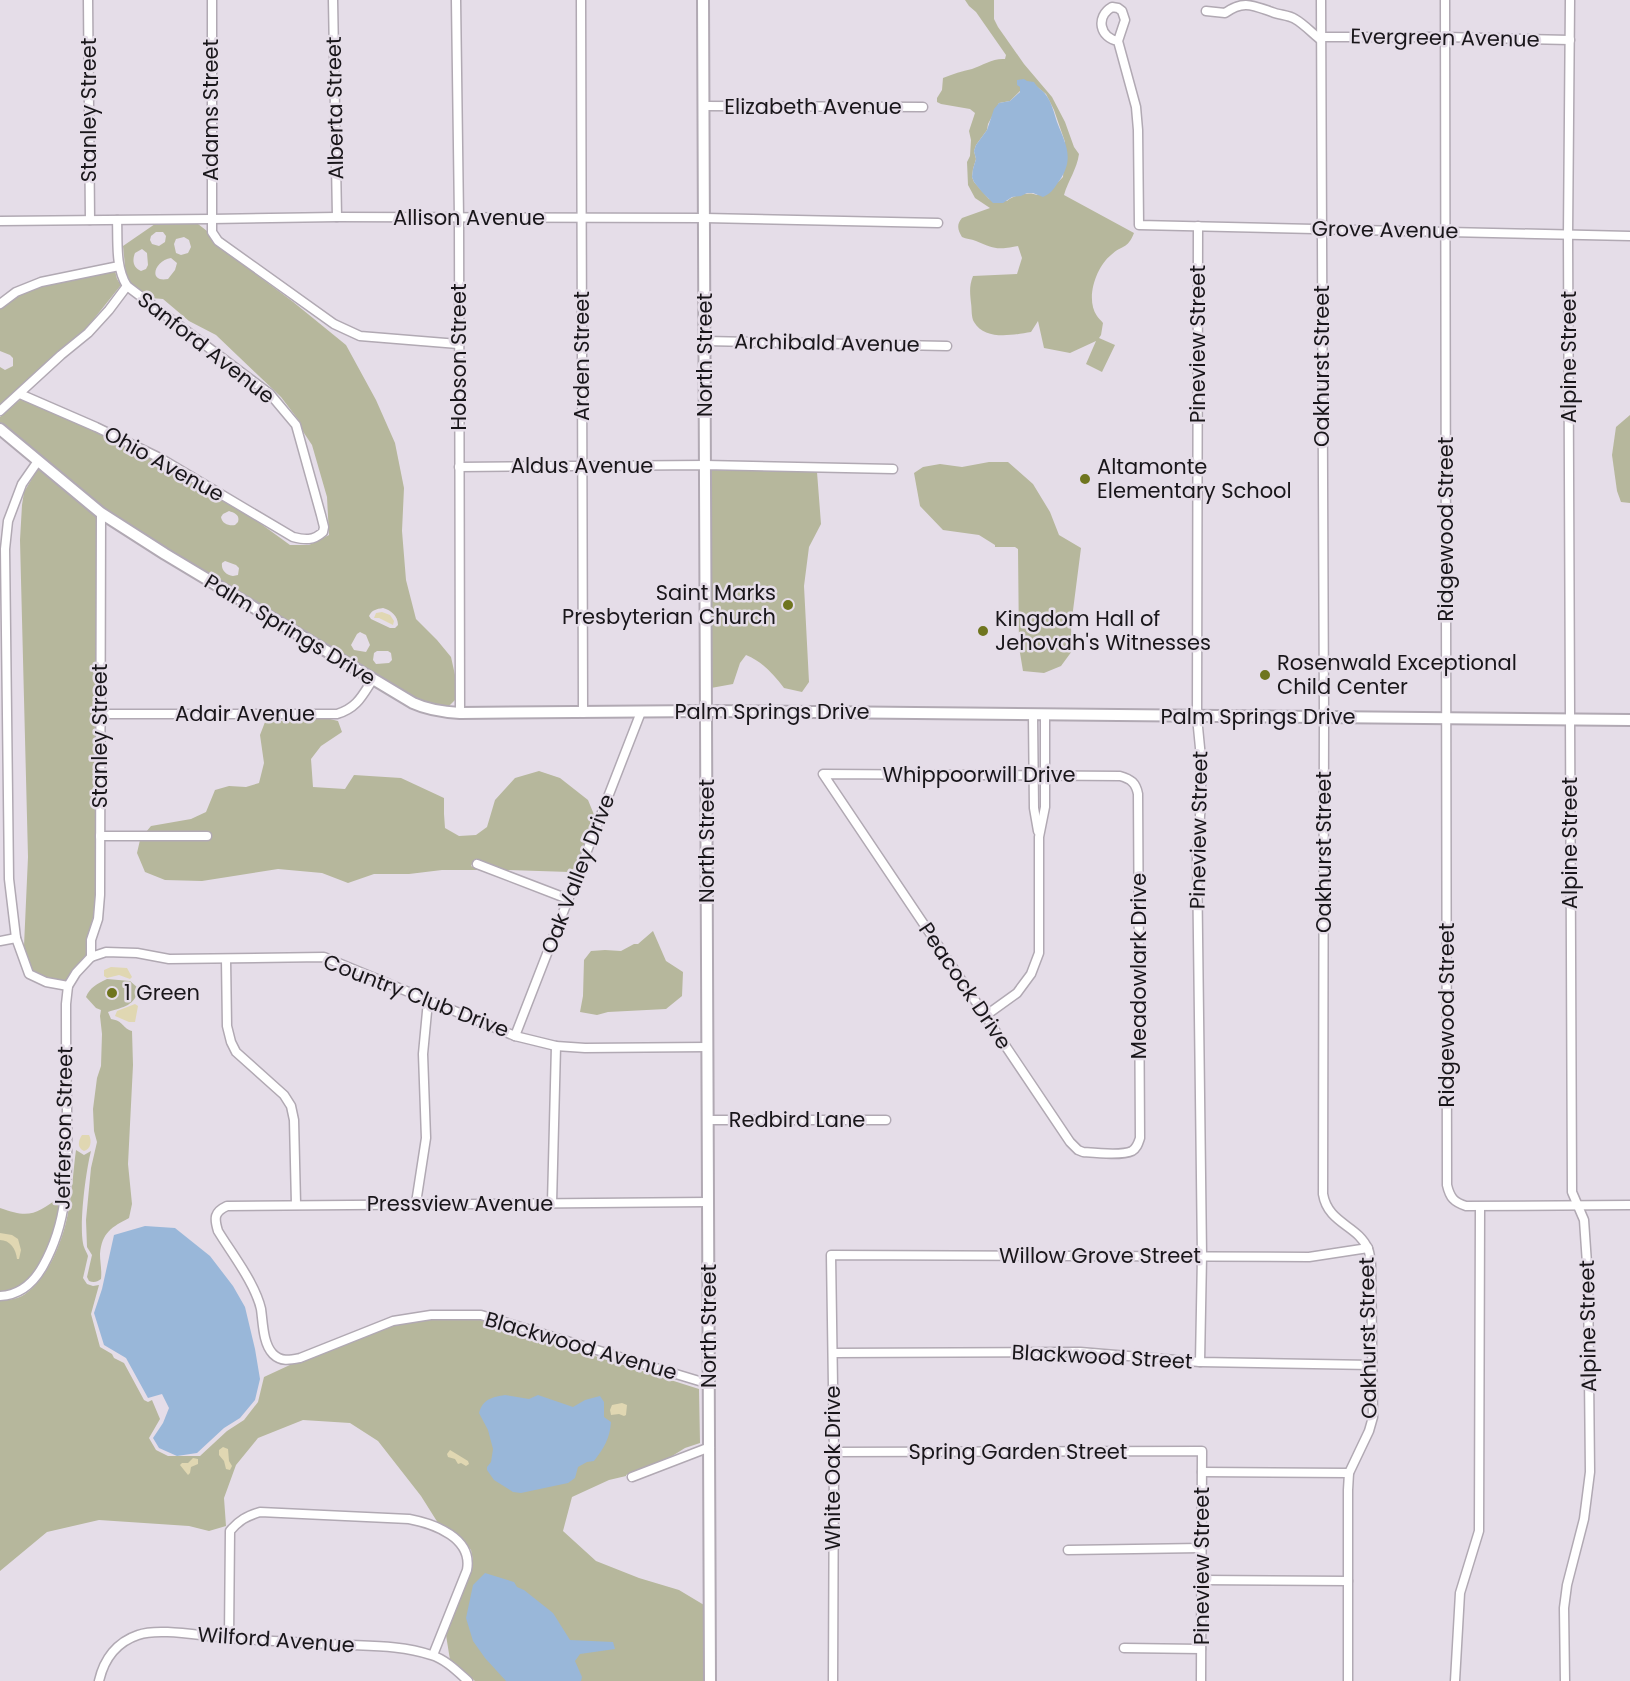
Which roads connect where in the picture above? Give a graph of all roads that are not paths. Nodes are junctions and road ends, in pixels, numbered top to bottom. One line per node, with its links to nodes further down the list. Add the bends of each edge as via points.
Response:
1 (88, 0): 23 (street, Stanley Street)
2 (212, 0): 21 (street, Adams Street)
3 (333, 0): 17 (street, Alberta Street)
4 (456, 0): 18 (street, Hobson Street)
5 (581, 0): 19 (street, Arden Street)
6 (704, 0): 15 (street, North Street)
7 (1321, 0): 12 (street, Oakhurst Street)
8 (1445, 0): 11 (street, Ridgewood Street)
9 (1570, 0): 13 (street, Alpine Street)
10 (1206, 11): 12 (street, via 1225,13 1234,5 1253,4 1294,18)
11 (1445, 37): 12 (street, Evergreen Avenue); 13 (street, Evergreen Avenue); 28 (street, Ridgewood Street)
12 (1321, 39): 27 (street, Oakhurst Street)
13 (1570, 40): 29 (street, Alpine Street)
14 (1119, 41): 26 (street, Grove Avenue, via 1136,106 1139,225)
15 (704, 106): 16 (street, Elizabeth Avenue); 20 (street, North Street)
16 (923, 107)
17 (337, 216): 18 (street, Allison Avenue); 21 (street, Allison Avenue)
18 (459, 218): 19 (street, Allison Avenue); 35 (street, Hobson Street)
19 (581, 218): 20 (street, Allison Avenue); 42 (street, Arden Street)
20 (705, 218): 25 (street, Allison Avenue); 34 (street, North Street)
21 (211, 219): 24 (street, Allison Avenue); 35 (street, via 218,241 334,324 360,336)
22 (0, 220): 23 (street, Allison Avenue)
23 (90, 220): 24 (street, Allison Avenue)
24 (117, 220): 31 (street)
25 (938, 223)
26 (1198, 226): 27 (street, Grove Avenue); 56 (street, Pineview Street)
27 (1321, 229): 28 (street, Grove Avenue); 57 (street, Oakhurst Street)
28 (1445, 231): 29 (street, Grove Avenue); 58 (street, Ridgewood Street)
29 (1568, 235): 30 (street, Grove Avenue); 59 (street, Alpine Street)
30 (1630, 236)
31 (119, 266): 32 (street, Sanford Avenue); 33 (street, via 41,282 16,292)
32 (127, 286): 37 (street, via 88,333); 46 (street, Sanford Avenue, via 270,394 296,425 324,527 319,536)
33 (0, 304)
34 (706, 341): 36 (street, Archibald Avenue); 41 (street, North Street)
35 (458, 344): 43 (street, Hobson Street)
36 (947, 346)
37 (21, 394): 38 (street); 46 (street, Ohio Avenue, via 160,458 293,537)
38 (0, 411)
39 (0, 429): 40 (street, Palm Springs Drive)
40 (38, 461): 45 (street, Palm Springs Drive); 52 (street, via 22,484 8,521)
41 (705, 465): 42 (street, Aldus Avenue); 44 (street, Aldus Avenue); 48 (street, North Street)
42 (583, 466): 43 (street, Aldus Avenue); 51 (street, Arden Street)
43 (459, 467): 50 (street, Hobson Street)
44 (893, 469)
45 (101, 513): 47 (street, Palm Springs Drive); 53 (street, Stanley Street)
46 (305, 540)
47 (373, 679): 50 (street, Palm Springs Drive, via 423,708); 53 (street, Adair Avenue, via 358,702 337,714)
48 (707, 711): 49 (street, Palm Springs Drive); 54 (street, Palm Springs Drive); 79 (street, North Street)
49 (641, 712): 51 (street, Palm Springs Drive); 69 (street, Oak Valley Drive)
50 (460, 713): 51 (street, Palm Springs Drive)
51 (583, 713)
52 (3, 714): 70 (street, via 9,879)
53 (100, 714): 65 (street, Stanley Street)
54 (1033, 715): 55 (street, Palm Springs Drive); 62 (street)
55 (1046, 715): 56 (street, Palm Springs Drive); 63 (street)
56 (1197, 717): 57 (street, Palm Springs Drive); 92 (street, Pineview Street, via 1201,758 1197,857)
57 (1324, 717): 58 (street, Palm Springs Drive); 90 (street, Oakhurst Street, via 1323,1194 1329,1211)
58 (1446, 718): 59 (street, Palm Springs Drive); 89 (street, Ridgewood Street, via 1447,1185 1453,1201)
59 (1569, 719): 60 (street, Palm Springs Drive); 87 (street, Alpine Street, via 1572,1192)
60 (1630, 720)
61 (823, 774): 62 (street, Whippoorwill Drive); 76 (street, Peacock Drive)
62 (1033, 776): 63 (street, Whippoorwill Drive); 67 (street)
63 (1045, 776): 64 (street, Whippoorwill Drive, via 1120,776); 67 (street)
64 (1133, 782): 82 (street, Meadowlark Drive, via 1138,794 1140,1138)
65 (100, 836): 66 (street); 72 (street, Stanley Street, via 100,895)
66 (207, 836)
67 (1039, 837): 76 (street, via 1039,953 1031,974 1017,993)
68 (477, 864): 69 (street)
69 (568, 899): 77 (street, Oak Valley Drive)
70 (16, 938): 71 (street); 74 (street, via 29,974)
71 (0, 941)
72 (91, 957): 73 (street, Country Club Drive, via 106,952 169,959); 74 (street)
73 (226, 959): 75 (street, Country Club Drive, via 324,957); 86 (street, via 227,1026 231,1042 236,1052 291,1106)
74 (68, 986): 93 (street, Jefferson Street, via 63,1216 43,1266 27,1287 10,1296)
75 (428, 1001): 77 (street, Country Club Drive); 84 (street, via 423,1054 426,1138)
76 (985, 1016): 82 (street, Peacock Drive, via 1078,1150)
77 (515, 1035): 78 (street, Country Club Drive)
78 (556, 1046): 79 (street, Country Club Drive); 85 (street)
79 (707, 1047): 80 (street, North Street)
80 (708, 1120): 81 (street, Redbird Lane); 83 (street, North Street)
81 (886, 1120)
82 (1134, 1150)
83 (708, 1202): 85 (street, Pressview Avenue); 98 (street, North Street)
84 (416, 1203): 85 (street, Pressview Avenue); 86 (street, Pressview Avenue)
85 (552, 1203)
86 (296, 1204): 95 (street, Pressview Avenue, via 227,1206 216,1214 215,1222 252,1287 260,1305 268,1346)
87 (1578, 1205): 88 (street); 89 (street); 120 (street, Alpine Street, via 1584,1220 1588,1278 1590,1472 1584,1519 1563,1608)
88 (1630, 1205)
89 (1480, 1207): 119 (street, via 1479,1531 1460,1593)
90 (1368, 1248): 92 (street, Willow Grove Street, via 1309,1257); 97 (street, Oakhurst Street)
91 (831, 1255): 92 (street, Willow Grove Street); 94 (street, White Oak Drive)
92 (1202, 1256): 96 (street, Pineview Street)
93 (0, 1296)
94 (833, 1353): 96 (street, Blackwood Street, via 1080,1352); 101 (street, White Oak Drive)
95 (280, 1359): 98 (street, Blackwood Avenue, via 300,1358 393,1321 431,1315 481,1315)
96 (1200, 1362): 97 (street, Blackwood Street)
97 (1372, 1365): 103 (street, Oakhurst Street, via 1370,1431)
98 (709, 1384): 99 (street, North Street)
99 (710, 1447): 104 (street); 115 (street, North Street)
100 (1202, 1451): 101 (street, Spring Garden Street); 102 (street, Pineview Street)
101 (834, 1452): 116 (street, White Oak Drive)
102 (1202, 1472): 103 (street); 105 (street, Pineview Street)
103 (1349, 1473): 108 (street, Oakhurst Street)
104 (632, 1477)
105 (1201, 1548): 106 (street); 107 (street, Pineview Street)
106 (1068, 1550)
107 (1201, 1580): 108 (street); 111 (street, Pineview Street)
108 (1348, 1581): 118 (street, Oakhurst Street)
109 (229, 1638): 112 (street, Wilford Avenue, via 387,1647); 112 (street, via 230,1531 246,1516 260,1512 409,1519 436,1526 467,1552 467,1570); 113 (street, Wilford Avenue, via 141,1634 123,1641 107,1657)
110 (1124, 1648): 111 (street)
111 (1201, 1649): 117 (street, Pineview Street)
112 (433, 1655): 114 (street, Wilford Avenue)
113 (99, 1681)
114 (468, 1681)
115 (710, 1681)
116 (833, 1681)
117 (1201, 1681)
118 (1348, 1681)
119 (1455, 1681)
120 (1565, 1681)

